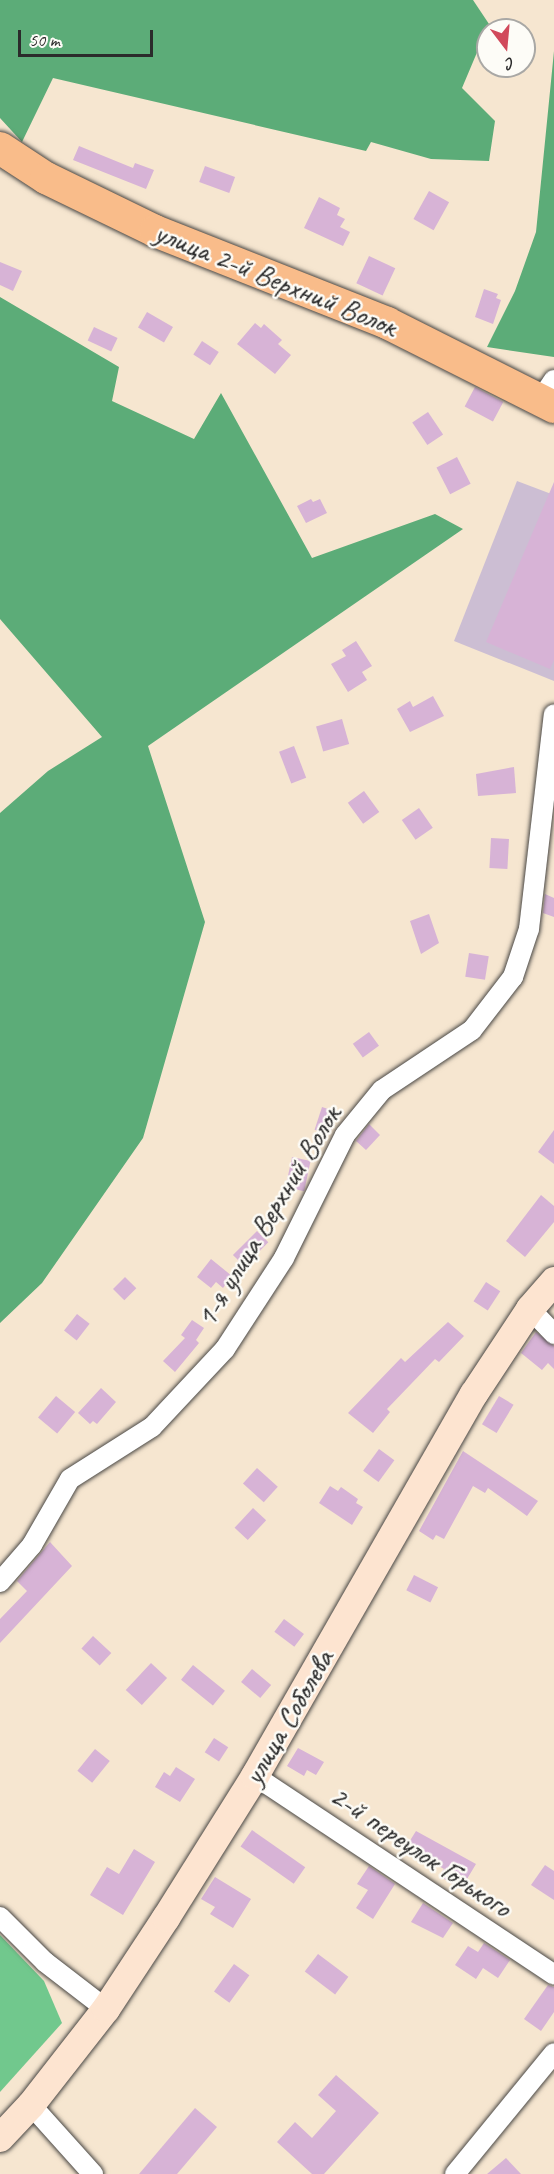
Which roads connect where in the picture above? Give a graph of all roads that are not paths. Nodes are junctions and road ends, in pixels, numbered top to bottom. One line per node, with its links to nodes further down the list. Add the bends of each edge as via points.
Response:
1 (0, 148): 2 (main road, улица 2-й Верхний Волок, via 46,178 155,231 387,323)
2 (550, 395)
3 (554, 714): 7 (street, 1-я улица Верхний Волок, via 529,929 513,977 472,1030 382,1090 345,1135 284,1258 225,1349 152,1427 70,1479 32,1545)
4 (554, 1281): 5 (street, улица Соболева)
5 (530, 1309): 6 (street); 8 (street, улица Соболева, via 474,1394)
6 (554, 1334)
7 (0, 1582)
8 (255, 1776): 10 (street, 2-й переулок Горького); 11 (street, улица Соболева)
9 (0, 1917): 11 (street, via 45,1962)
10 (554, 1975)
11 (106, 2008): 13 (street, улица Соболева)
12 (554, 2053): 16 (street)
13 (31, 2105): 14 (street, улица Соболева); 15 (street)
14 (0, 2138)
15 (93, 2174)
16 (455, 2174)

